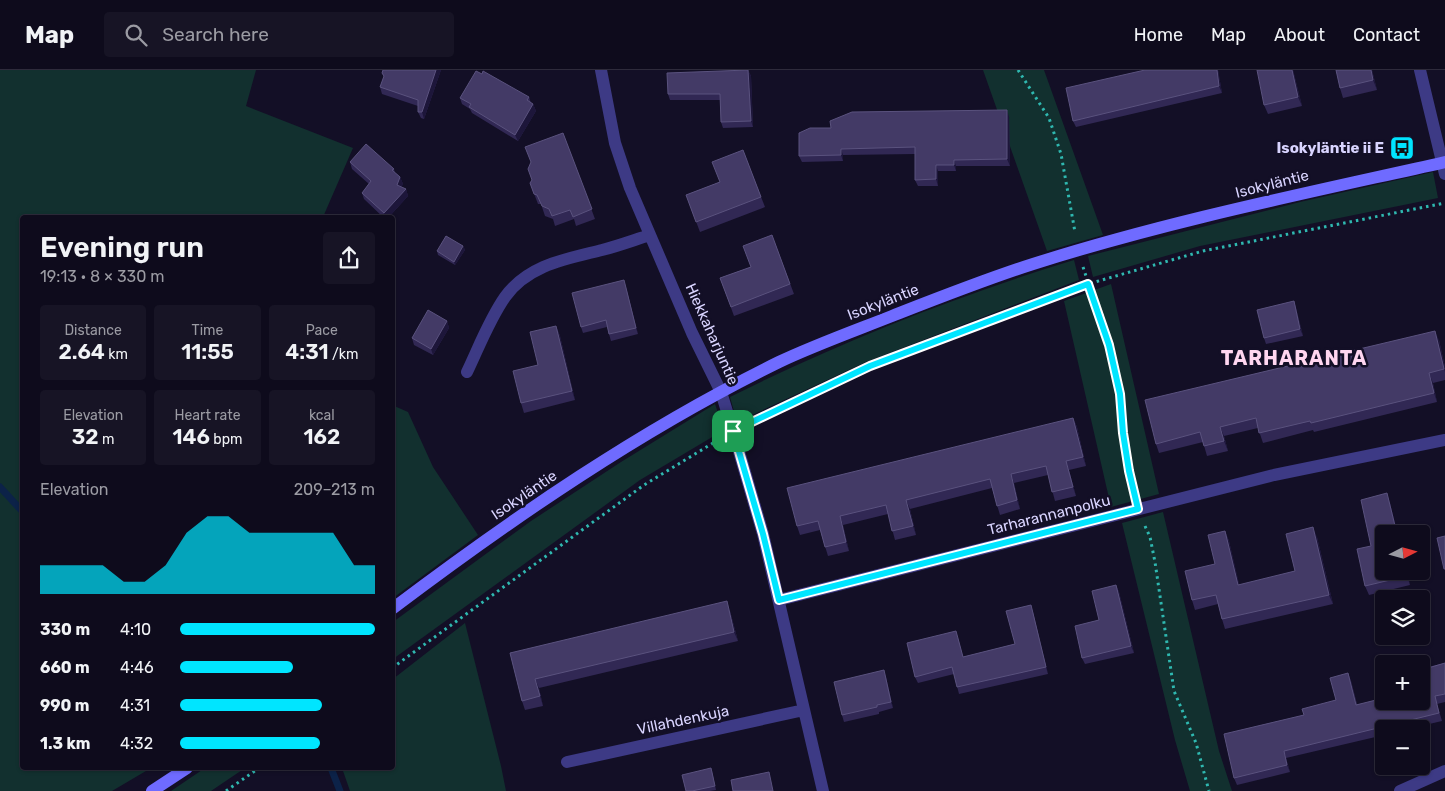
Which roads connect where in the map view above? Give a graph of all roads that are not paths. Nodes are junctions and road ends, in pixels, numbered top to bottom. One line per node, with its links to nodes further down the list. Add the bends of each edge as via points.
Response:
1 (601, 70): 4 (street, Hiekkaharjuntie, via 615,143)
2 (1420, 70): 3 (street)
3 (1444, 166): 6 (street, Isokyläntie, via 1298,194 1032,264 852,331 781,361)
4 (650, 234): 5 (street, via 543,266 524,278 506,296); 6 (street, Hiekkaharjuntie)
5 (467, 372)
6 (721, 392): 8 (street, Hiekkaharjuntie); 9 (street, Isokyläntie, via 616,453 526,512)
7 (1445, 440): 8 (street, Tarharannanpolku, via 1274,475)
8 (779, 600): 10 (street, Hiekkaharjuntie)
9 (395, 607)
10 (804, 710): 11 (street, Villahdenkuja); 15 (street, Hiekkaharjuntie)
11 (568, 762)
12 (184, 770): 14 (street)
13 (1445, 771): 16 (street)
14 (152, 791)
15 (824, 791)
16 (1400, 791)

